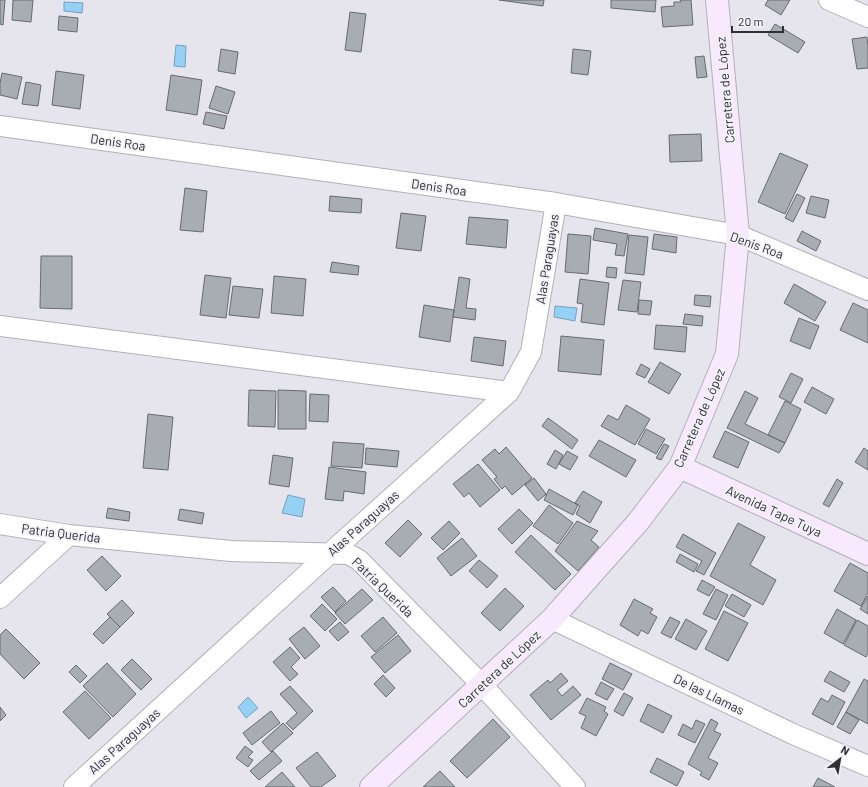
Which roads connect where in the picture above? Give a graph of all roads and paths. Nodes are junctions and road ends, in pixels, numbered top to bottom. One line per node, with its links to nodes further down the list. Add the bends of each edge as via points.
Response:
1 (717, 0): 6 (main road, Carretera de López)
2 (829, 0): 3 (street)
3 (868, 17)
4 (0, 126): 5 (street, Denis Roa)
5 (556, 203): 6 (street, Denis Roa); 9 (street, Alas Paraguayas, via 531,352)
6 (738, 235): 7 (street, Denis Roa); 10 (main road, Carretera de López, via 727,354)
7 (868, 290)
8 (0, 326): 9 (street)
9 (509, 392): 13 (street, Alas Paraguayas)
10 (680, 467): 14 (main road, Avenida Tape Tuya); 16 (main road, Carretera de López, via 638,522)
11 (0, 524): 12 (street, Patria Querida)
12 (69, 535): 13 (street, Patria Querida, via 231,551); 15 (street)
13 (328, 554): 17 (street, Patria Querida, via 348,554 359,560); 19 (street, Alas Paraguayas)
14 (868, 554)
15 (0, 598)
16 (552, 619): 17 (main road, Carretera de López); 18 (street, De las Llamas, via 793,734)
17 (482, 685): 20 (main road, Carretera de López); 21 (street, Patria Querida)
18 (868, 766)
19 (74, 787)
20 (371, 787)
21 (575, 787)

